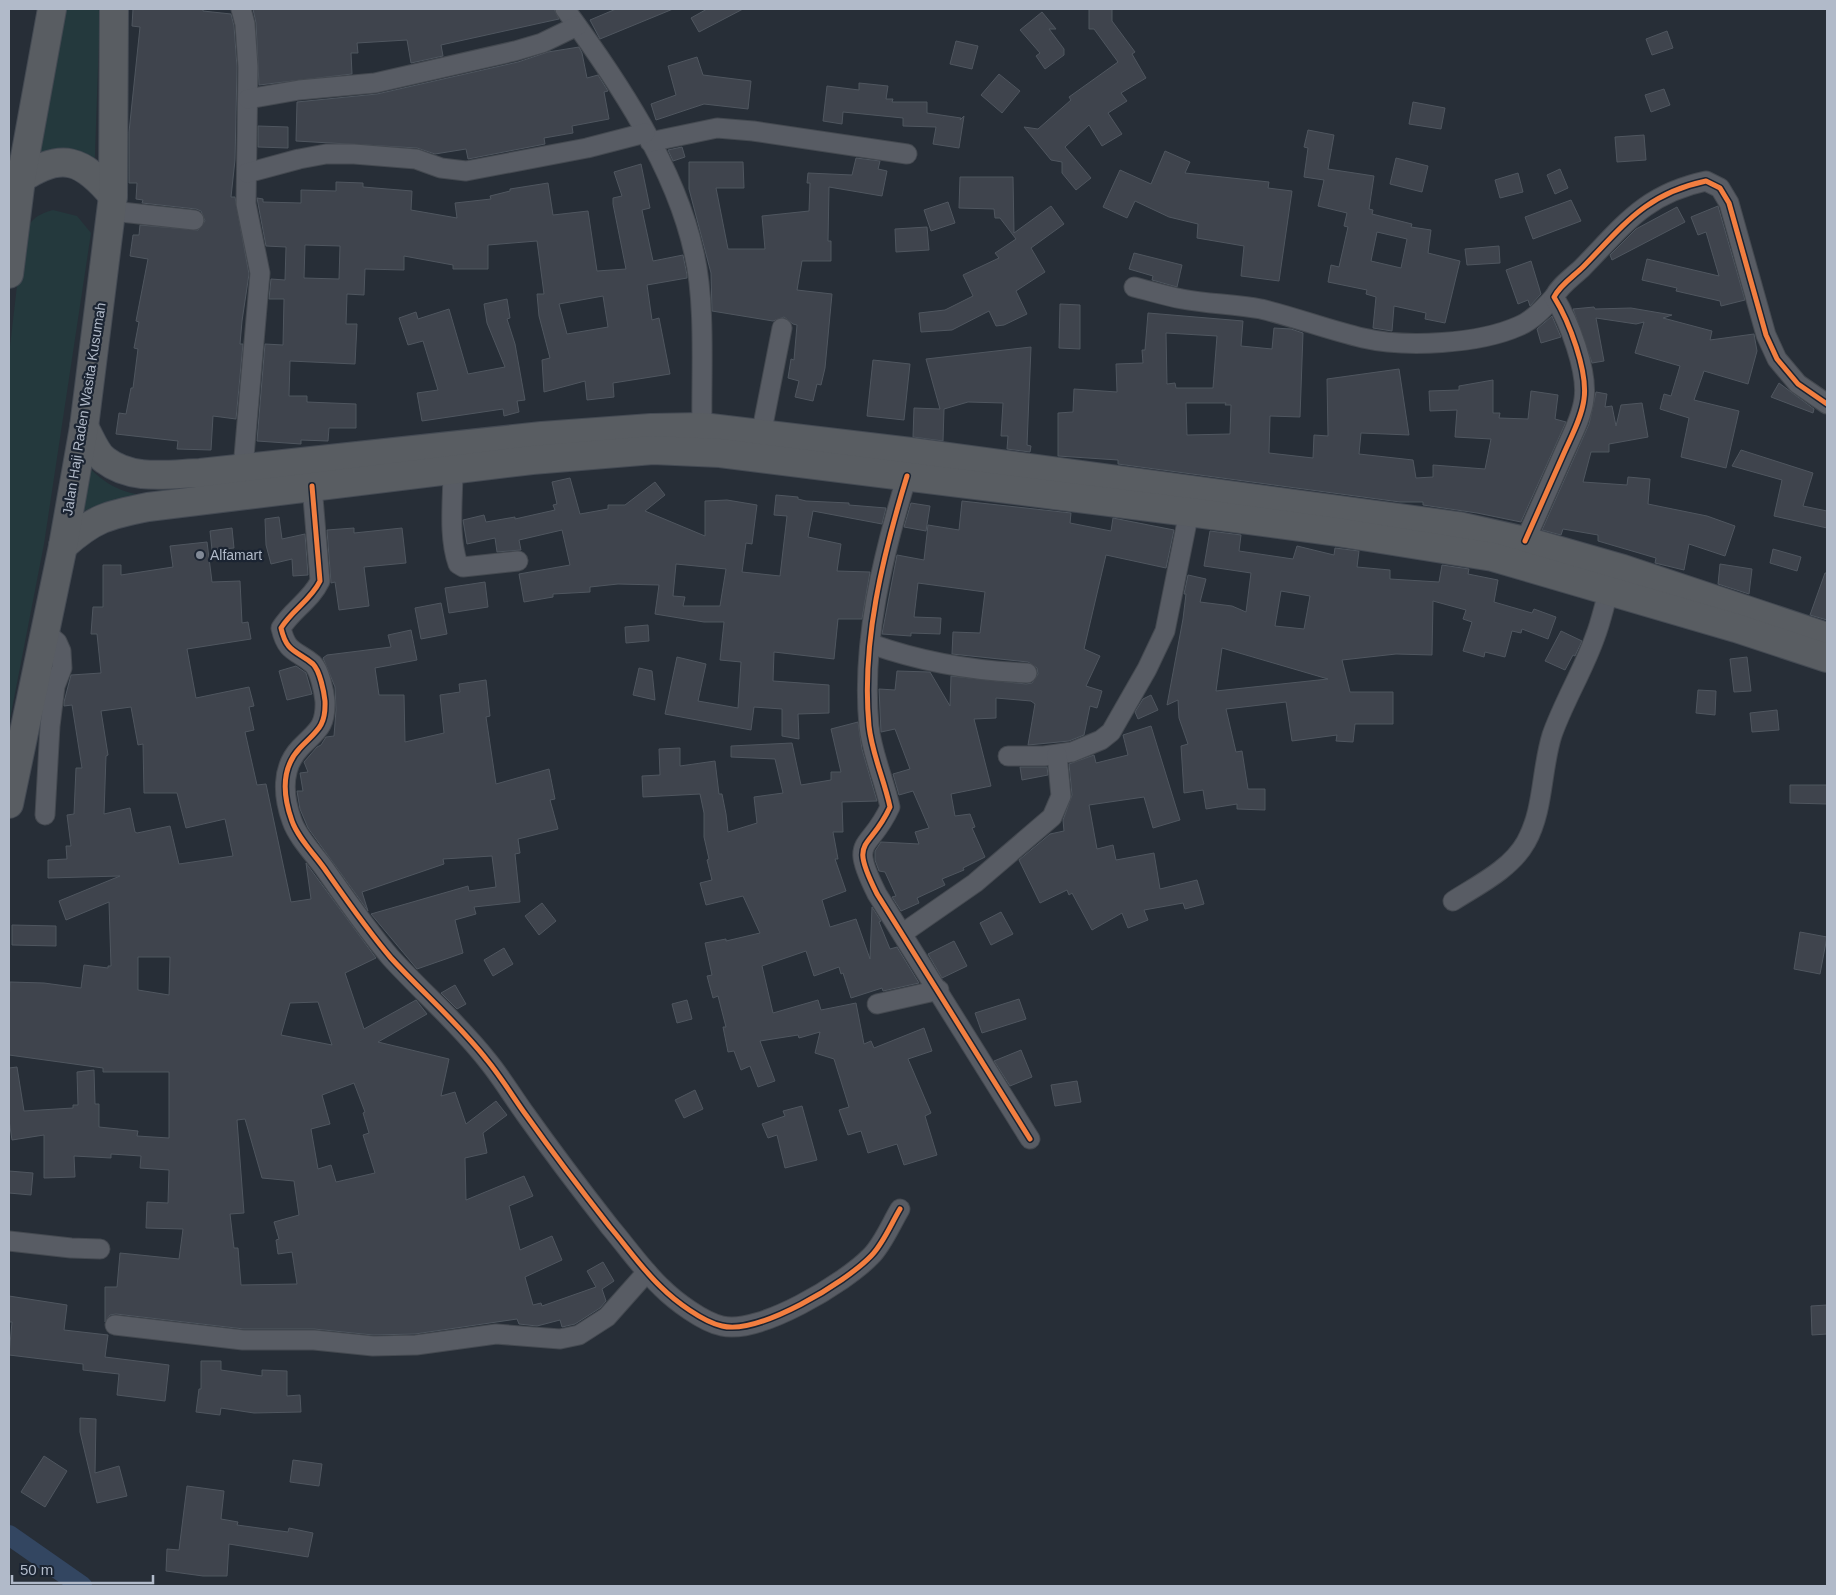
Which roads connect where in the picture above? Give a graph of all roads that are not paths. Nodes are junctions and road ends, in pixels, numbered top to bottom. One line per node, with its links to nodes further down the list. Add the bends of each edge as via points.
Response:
1 (52, 9): 10 (highway)
2 (114, 9): 11 (highway, Jalan Haji Raden Wasita Kusumah)
3 (241, 9): 6 (street, via 246,39)
4 (565, 9): 5 (street)
5 (577, 26): 6 (street, via 515,52 375,82); 7 (street)
6 (248, 99): 9 (street)
7 (647, 138): 8 (street, via 717,128); 9 (street, via 466,171 416,159 326,154); 20 (street, via 684,220 694,253 700,288)
8 (907, 154)
9 (247, 174): 23 (street, via 246,204 257,252 260,293)
10 (21, 180): 11 (highway, via 38,168 54,163 71,163 92,173); 13 (highway)
11 (113, 203): 12 (street); 19 (highway, Jalan Haji Raden Wasita Kusumah)
12 (194, 220)
13 (12, 238): 14 (highway)
14 (9, 274)
15 (1134, 287): 16 (street, via 1182,299 1239,305 1282,314 1363,338 1389,341 1464,341 1502,332 1521,325)
16 (1554, 297): 18 (street, via 1646,205 1690,185 1706,181 1713,183 1729,203 1766,335 1776,358 1798,384); 28 (street, via 1572,336 1582,372 1584,402)
17 (782, 328): 21 (street)
18 (1827, 404)
19 (84, 427): 23 (highway, via 103,460 127,473 148,475); 29 (highway, Jalan Haji Raden Wasita Kusumah)
20 (702, 428): 21 (highway); 22 (highway, via 651,428 542,436)
21 (761, 435): 25 (highway)
22 (436, 464): 23 (highway); 24 (highway, via 653,450 764,458); 26 (highway); 30 (street, via 458,564 464,567)
23 (243, 468)
24 (907, 476): 25 (highway); 35 (street, via 891,528)
25 (1049, 481): 27 (highway); 28 (highway, via 1458,526)
26 (312, 486): 29 (highway, via 207,498 117,513 83,528); 50 (street, via 320,581 315,592 289,616 282,628 284,641 292,651 317,670 325,698 325,715 320,731 290,760 286,772 286,794 293,824 341,894 392,958 488,1060 566,1171)
27 (1188, 512): 31 (highway, via 1485,556); 38 (street, via 1164,631 1119,721 1102,740)
28 (1525, 541): 32 (highway, via 1623,569)
29 (63, 546): 33 (highway, Jalan Haji Raden Wasita Kusumah)
30 (518, 561)
31 (1609, 590): 32 (highway); 42 (street, via 1595,638 1552,736 1536,818 1526,842 1506,865)
32 (1739, 618): 34 (highway); 36 (highway)
33 (45, 632): 40 (highway, Jalan Haji Raden Wasita Kusumah); 41 (street, via 57,642 62,668 55,686 50,726)
34 (1827, 637)
35 (871, 644): 37 (street, via 946,666); 43 (street, via 869,726 873,752 890,807 884,822 866,841 862,857 877,894)
36 (1827, 658)
37 (1027, 673)
38 (1056, 755): 39 (street); 43 (street, via 1061,796 1052,817 975,883)
39 (1008, 756)
40 (9, 804)
41 (45, 814)
42 (1453, 901)
43 (902, 933): 44 (street)
44 (939, 990): 45 (street); 46 (street)
45 (878, 1004)
46 (1030, 1139)
47 (900, 1208): 50 (street, via 871,1256 838,1283 776,1315 736,1328 720,1326 688,1309)
48 (9, 1241): 49 (street)
49 (100, 1249)
50 (647, 1272): 51 (street, via 607,1317 579,1335 560,1340 496,1334 416,1345 373,1346 314,1340 243,1340)
51 (115, 1325)

